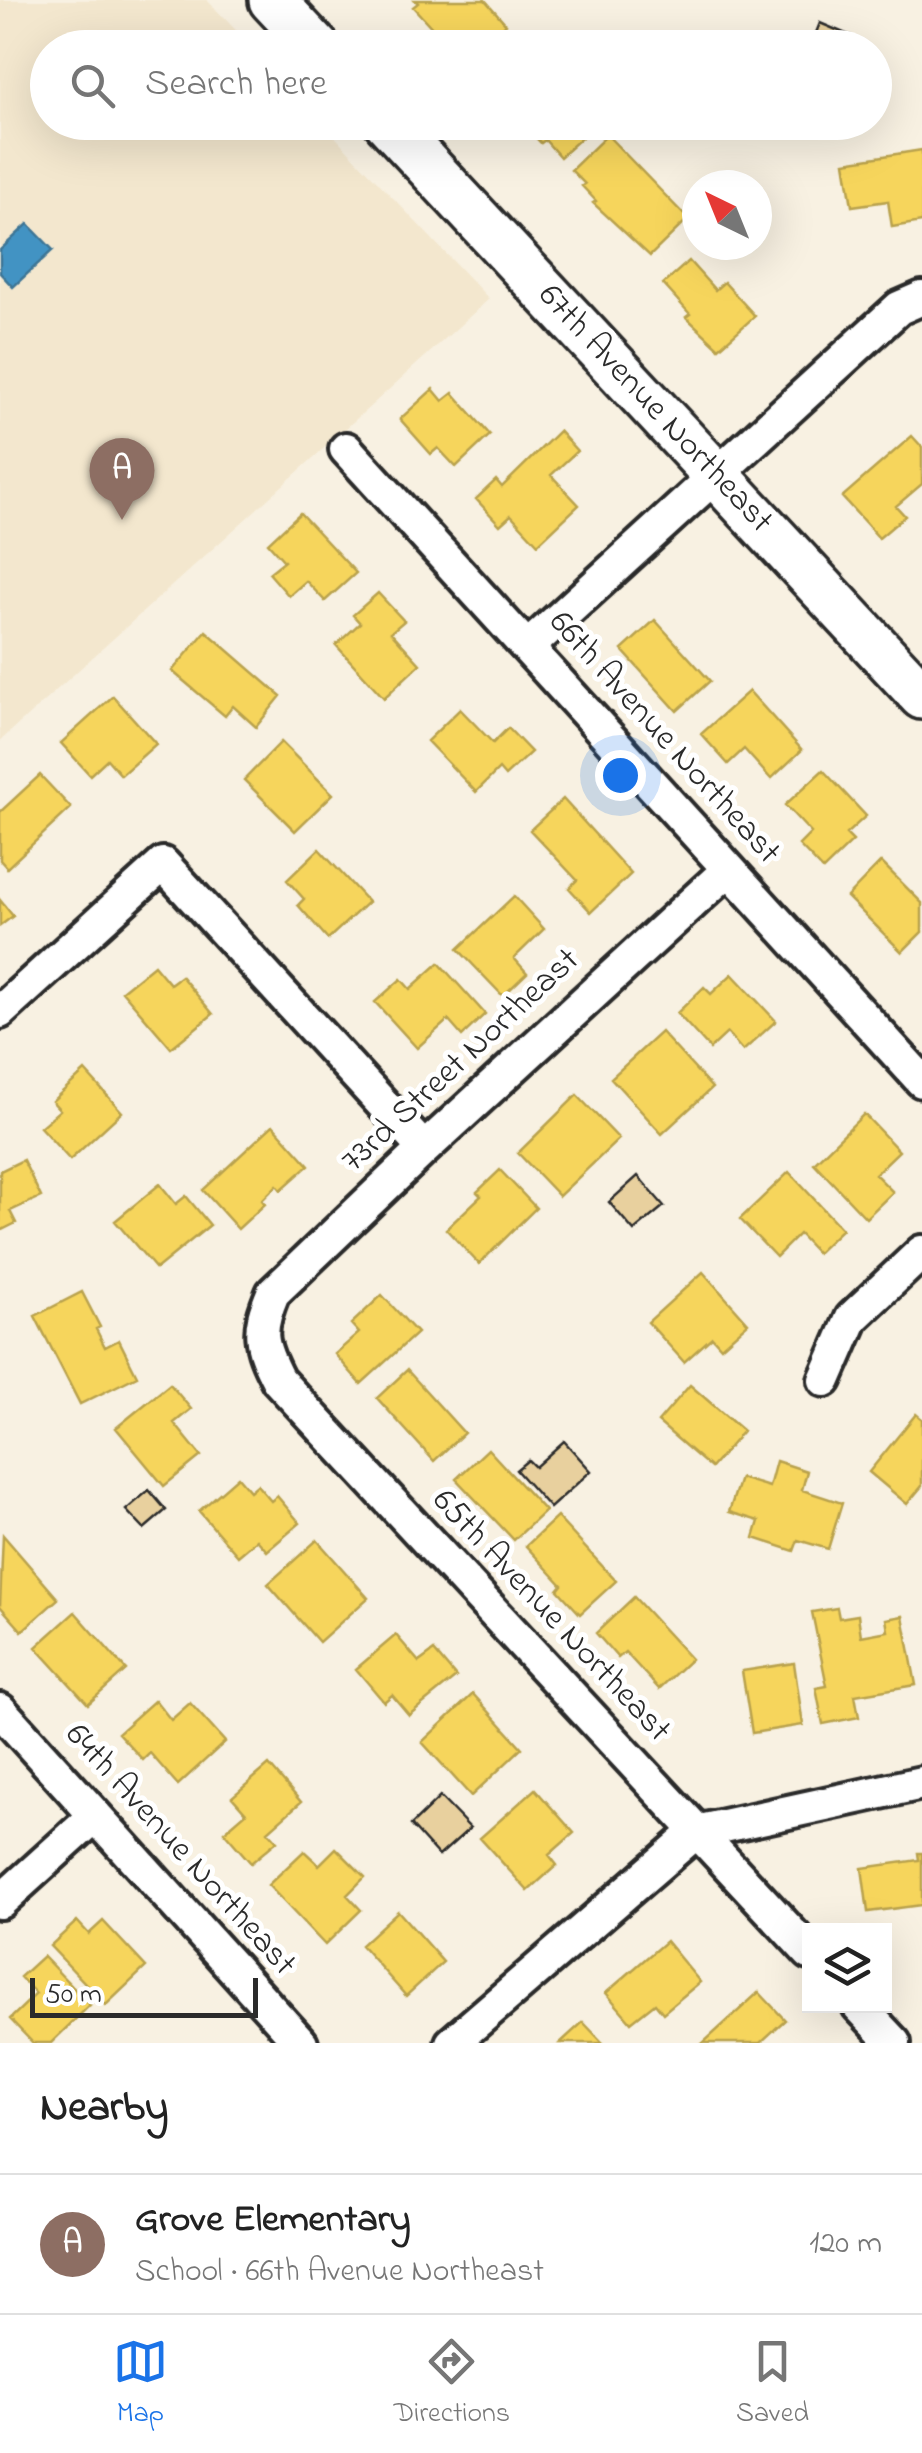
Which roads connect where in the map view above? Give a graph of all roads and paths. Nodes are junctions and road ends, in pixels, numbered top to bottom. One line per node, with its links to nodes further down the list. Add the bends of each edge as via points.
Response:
1 (272, 0): 2 (main road)
2 (300, 30)
3 (404, 140): 6 (main road, 67th Avenue Northeast)
4 (922, 298): 6 (street, via 899,308)
5 (346, 449): 7 (street, 66th Avenue Northeast)
6 (716, 473): 7 (street); 8 (main road, 67th Avenue Northeast)
7 (528, 647): 9 (street, 66th Avenue Northeast)
8 (922, 696)
9 (728, 870): 11 (street, 66th Avenue Northeast); 12 (street, 73rd Street Northeast)
10 (0, 1012): 12 (street, via 162,864)
11 (922, 1081)
12 (424, 1149): 14 (street, 73rd Street Northeast, via 273,1293)
13 (922, 1252): 15 (street, via 852,1318)
14 (262, 1320): 19 (street, 65th Avenue Northeast, via 262,1349 278,1380)
15 (825, 1380)
16 (0, 1710): 18 (street, 64th Avenue Northeast)
17 (922, 1783): 19 (street)
18 (95, 1816): 20 (street); 23 (street, 64th Avenue Northeast)
19 (696, 1832): 21 (street, 65th Avenue Northeast); 24 (street)
20 (0, 1902)
21 (802, 1945)
22 (866, 2013): 25 (street)
23 (301, 2043)
24 (452, 2043)
25 (894, 2043)

